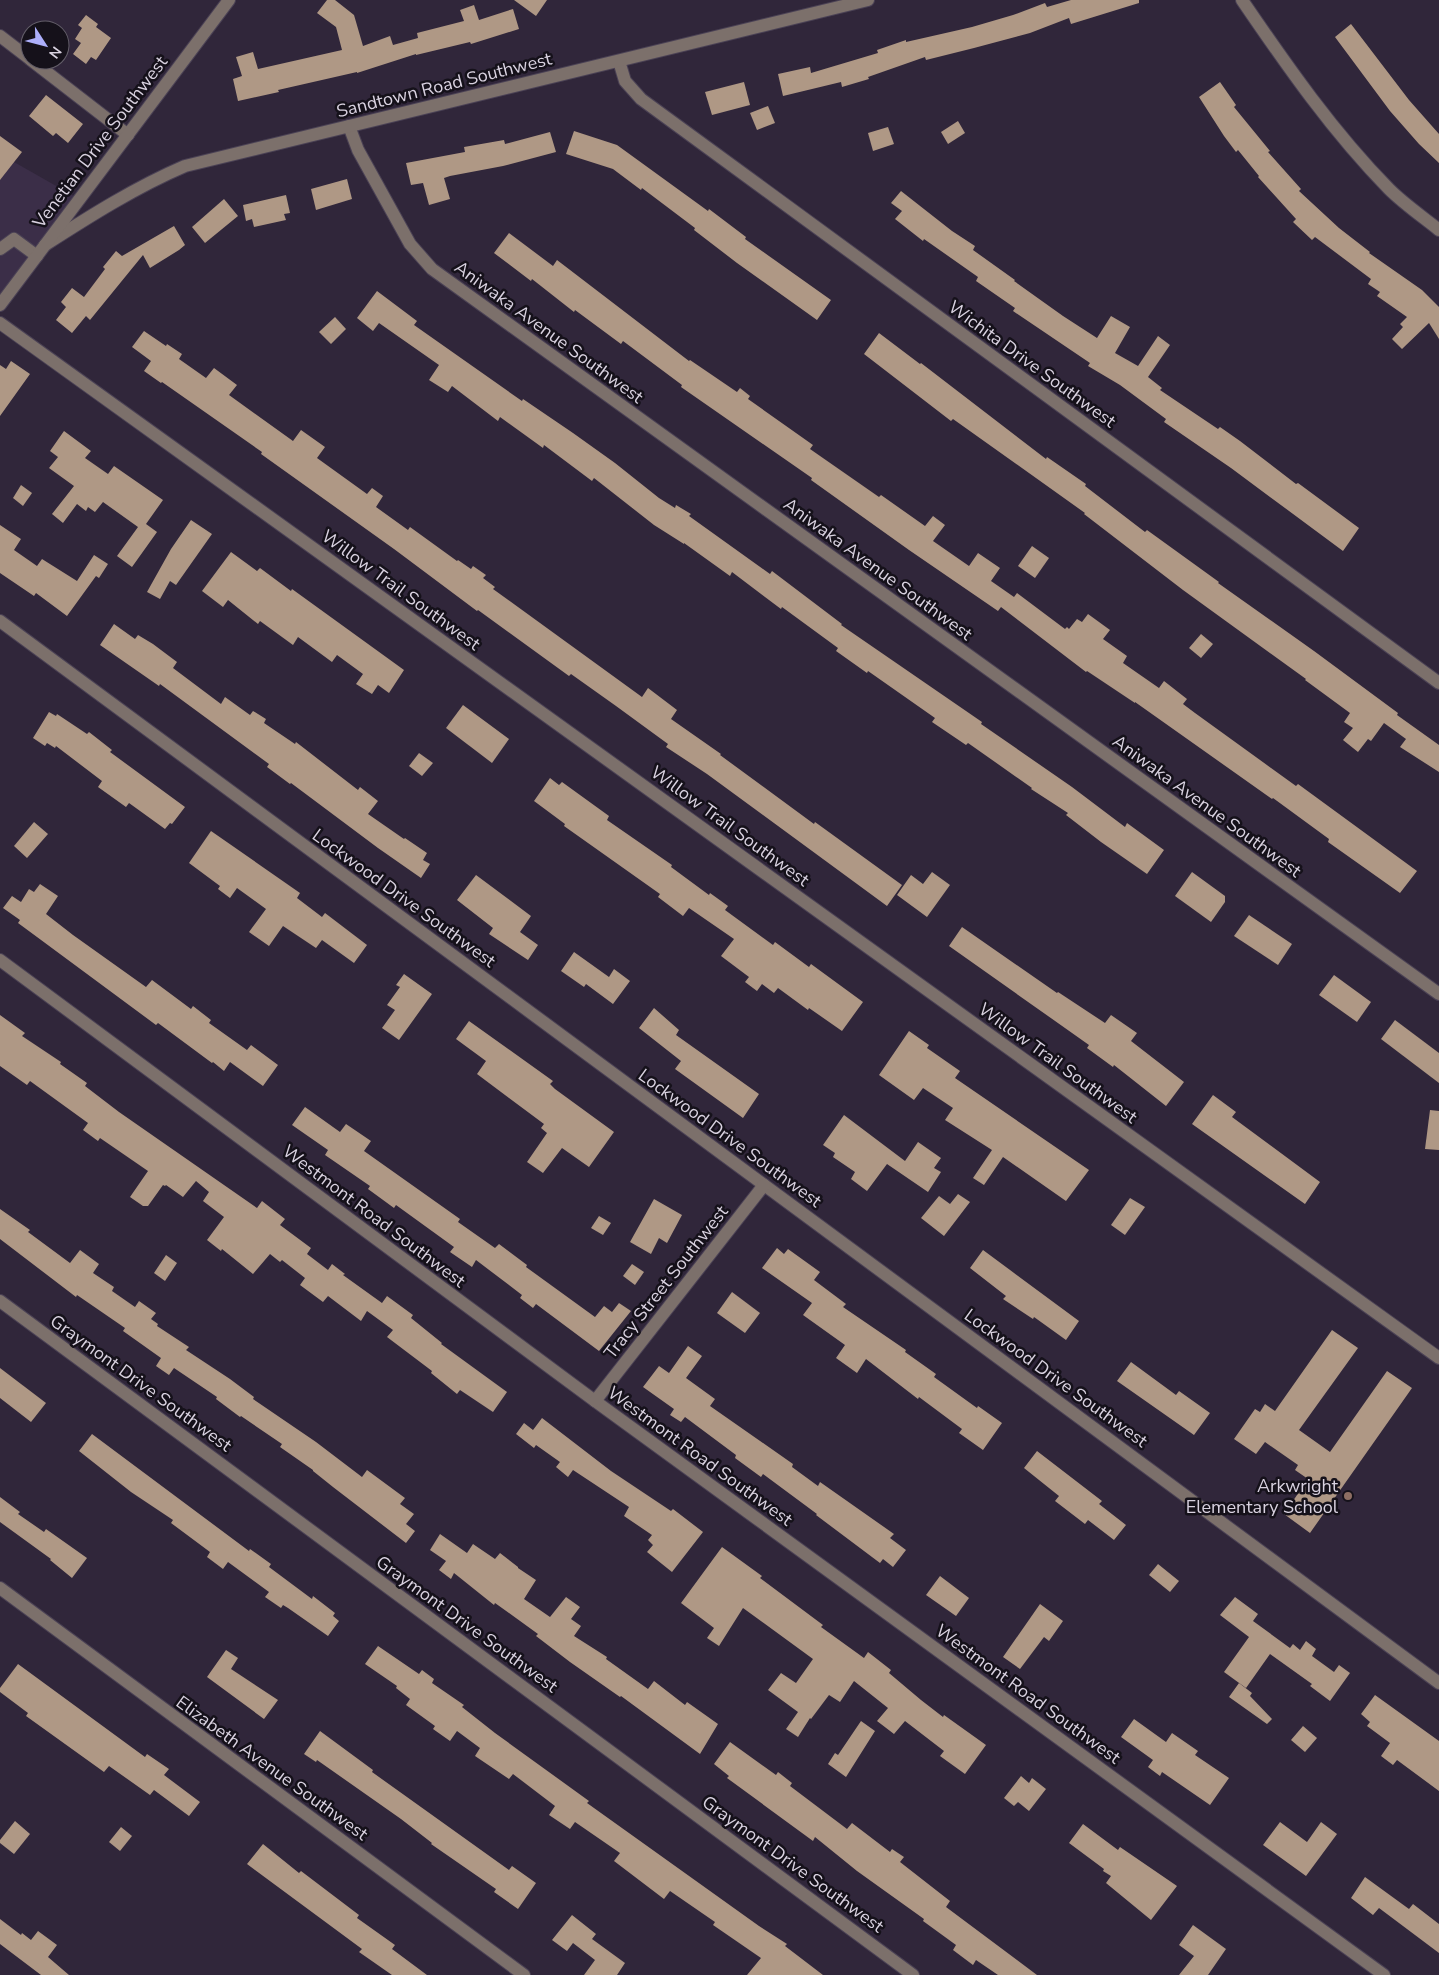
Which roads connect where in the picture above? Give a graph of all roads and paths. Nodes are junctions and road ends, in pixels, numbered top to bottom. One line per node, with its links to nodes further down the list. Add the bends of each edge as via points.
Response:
1 (228, 0): 9 (street, Venetian Drive Southwest)
2 (868, 0): 6 (street, Sandtown Road Southwest)
3 (1242, 0): 10 (street, via 1344,140 1391,191)
4 (0, 36): 5 (street)
5 (20, 51)
6 (619, 61): 8 (street, Sandtown Road Southwest); 17 (street, Wichita Drive Southwest, via 626,81 641,99)
7 (44, 70): 9 (street)
8 (349, 126): 11 (street, Sandtown Road Southwest, via 185,166 109,205); 19 (street, Aniwaka Avenue Southwest, via 358,150 410,244 432,269)
9 (128, 135): 11 (street, Venetian Drive Southwest)
10 (1439, 230)
11 (45, 245): 13 (street, Venetian Drive Southwest)
12 (0, 249): 13 (street, via 14,240)
13 (37, 256): 14 (street, Venetian Drive Southwest)
14 (0, 305)
15 (0, 323): 22 (street, Willow Trail Southwest)
16 (0, 621): 20 (street, Lockwood Drive Southwest)
17 (1439, 683)
18 (0, 960): 23 (street, Westmont Road Southwest)
19 (1439, 994)
20 (764, 1185): 23 (street, Tracy Street Southwest); 25 (street, Lockwood Drive Southwest)
21 (0, 1301): 27 (street, Graymont Drive Southwest)
22 (1439, 1358)
23 (595, 1401): 28 (street, Westmont Road Southwest)
24 (0, 1588): 26 (street, Elizabeth Avenue Southwest)
25 (1439, 1683)
26 (524, 1975)
27 (913, 1975)
28 (1384, 1975)

